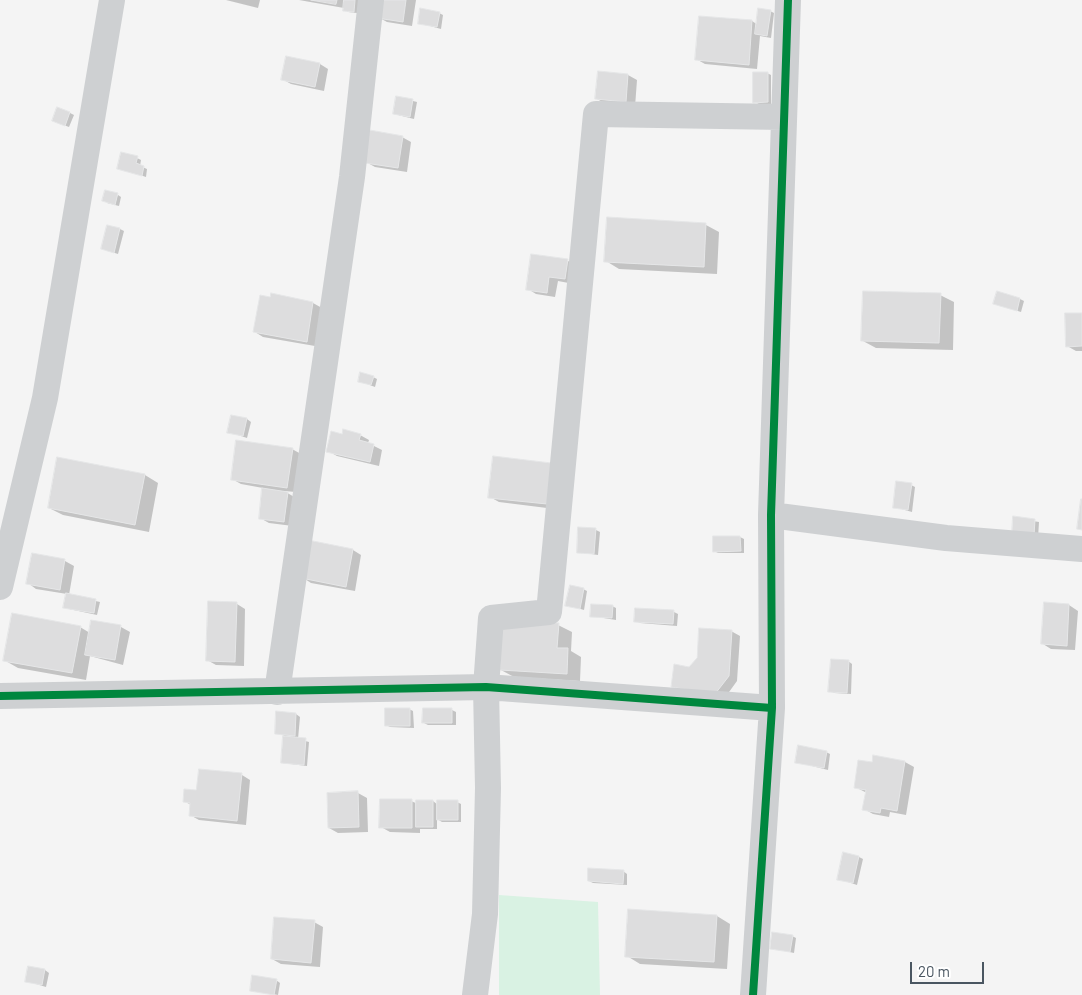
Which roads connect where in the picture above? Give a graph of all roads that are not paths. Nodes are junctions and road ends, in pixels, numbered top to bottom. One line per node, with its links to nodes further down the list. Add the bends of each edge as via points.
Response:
1 (112, 0): 7 (street, via 45,398)
2 (370, 0): 9 (street, via 352,176)
3 (788, 0): 4 (street)
4 (783, 117): 5 (street); 8 (street, via 596,114 549,612 491,618)
5 (771, 516): 6 (street, via 946,538); 11 (street)
6 (1082, 549)
7 (0, 587)
8 (486, 687): 9 (street); 11 (street); 12 (street, via 485,914)
9 (277, 692): 10 (street)
10 (0, 696)
11 (772, 708): 13 (street)
12 (475, 995)
13 (753, 995)

